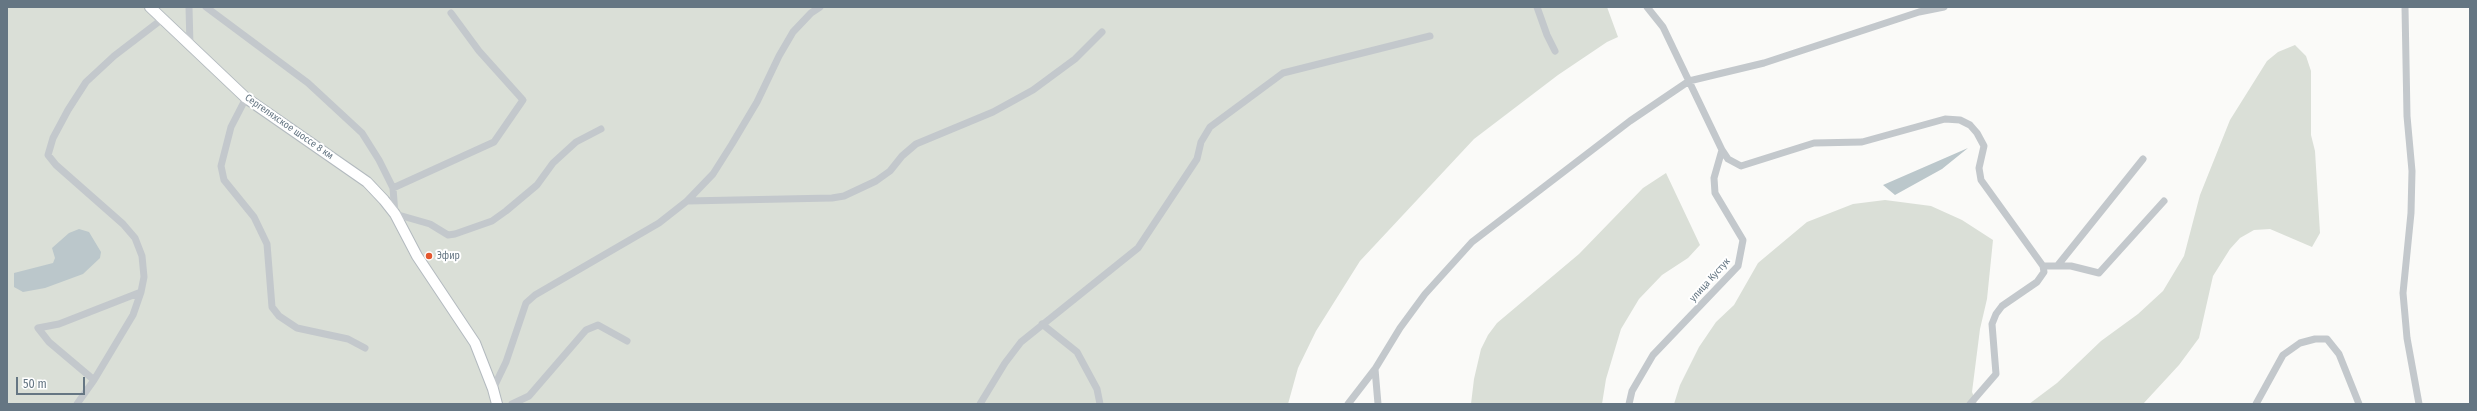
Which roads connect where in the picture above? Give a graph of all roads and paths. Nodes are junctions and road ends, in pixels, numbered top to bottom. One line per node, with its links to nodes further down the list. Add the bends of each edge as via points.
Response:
1 (150, 7): 11 (main road, Сергеляхское шоссе 8 км)
2 (189, 7): 14 (street)
3 (206, 7): 21 (street, via 308,83 362,133)
4 (820, 7): 9 (street)
5 (1537, 7): 15 (street)
6 (1647, 7): 16 (street, via 1662,27)
7 (1944, 7): 16 (street, via 1919,12 1764,63)
8 (2404, 7): 45 (street, via 2407,116 2412,171 2411,213 2403,293 2407,338)
9 (810, 10): 22 (street, via 793,32 757,102 717,168)
10 (451, 13): 21 (street, via 479,51 523,100 494,142)
11 (161, 20): 14 (main road, Сергеляхское шоссе 8 км); 27 (street, via 114,56 86,82 53,138 48,155 56,166 123,224 135,238 142,256 144,276)
12 (1102, 32): 22 (street, via 1075,59 1033,90 993,112 916,144 876,181 844,196)
13 (1430, 36): 28 (street, via 1283,73 1250,96 1210,127 1201,142 1197,159 1138,248)
14 (190, 46): 17 (main road, Сергеляхское шоссе 8 км)
15 (1555, 51)
16 (1689, 81): 19 (street); 31 (street, via 1630,121 1472,242 1425,294)
17 (246, 98): 24 (main road, Сергеляхское шоссе 8 км, via 367,182); 30 (street, via 231,127 221,166 224,180 254,217 267,244 272,307 279,316 297,328 348,340)
18 (601, 129): 24 (street, via 576,142 553,163 537,185 492,221 448,234 430,224)
19 (1722, 150): 26 (street, via 1728,159 1741,166 1814,143 1862,142 1945,119 1960,120 1977,133 1984,146 1980,168 1981,180); 41 (street, улица Кустук, via 1714,178 1715,193 1743,240 1738,266 1652,355 1632,391)
20 (2143, 159): 25 (street)
21 (393, 188): 24 (street)
22 (687, 201): 33 (street, via 659,223 535,295 526,303)
23 (2164, 201): 25 (street, via 2099,273)
24 (395, 214): 33 (main road, Сергеляхское шоссе 8 км, via 417,256 474,343)
25 (2058, 265): 26 (street)
26 (2044, 266): 42 (street, via 2042,277 2002,306 1996,314 1992,324 1996,374)
27 (141, 292): 32 (street, via 133,315); 32 (street, via 59,324 38,328 49,342)
28 (1042, 324): 37 (street, via 1021,342); 38 (street, via 1077,352 1097,389)
29 (626, 341): 36 (street, via 598,325 586,330 529,396)
30 (365, 348)
31 (1375, 369): 39 (street); 40 (street)
32 (94, 380): 34 (street)
33 (494, 389): 35 (main road, Сергеляхское шоссе 8 км)
34 (77, 404)
35 (497, 404)
36 (512, 404)
37 (980, 404)
38 (1100, 404)
39 (1348, 404)
40 (1378, 404)
41 (1629, 404)
42 (1970, 404)
43 (2258, 404): 44 (street, via 2283,355 2300,343 2315,339 2327,339 2339,354)
44 (2359, 404)
45 (2419, 404)

